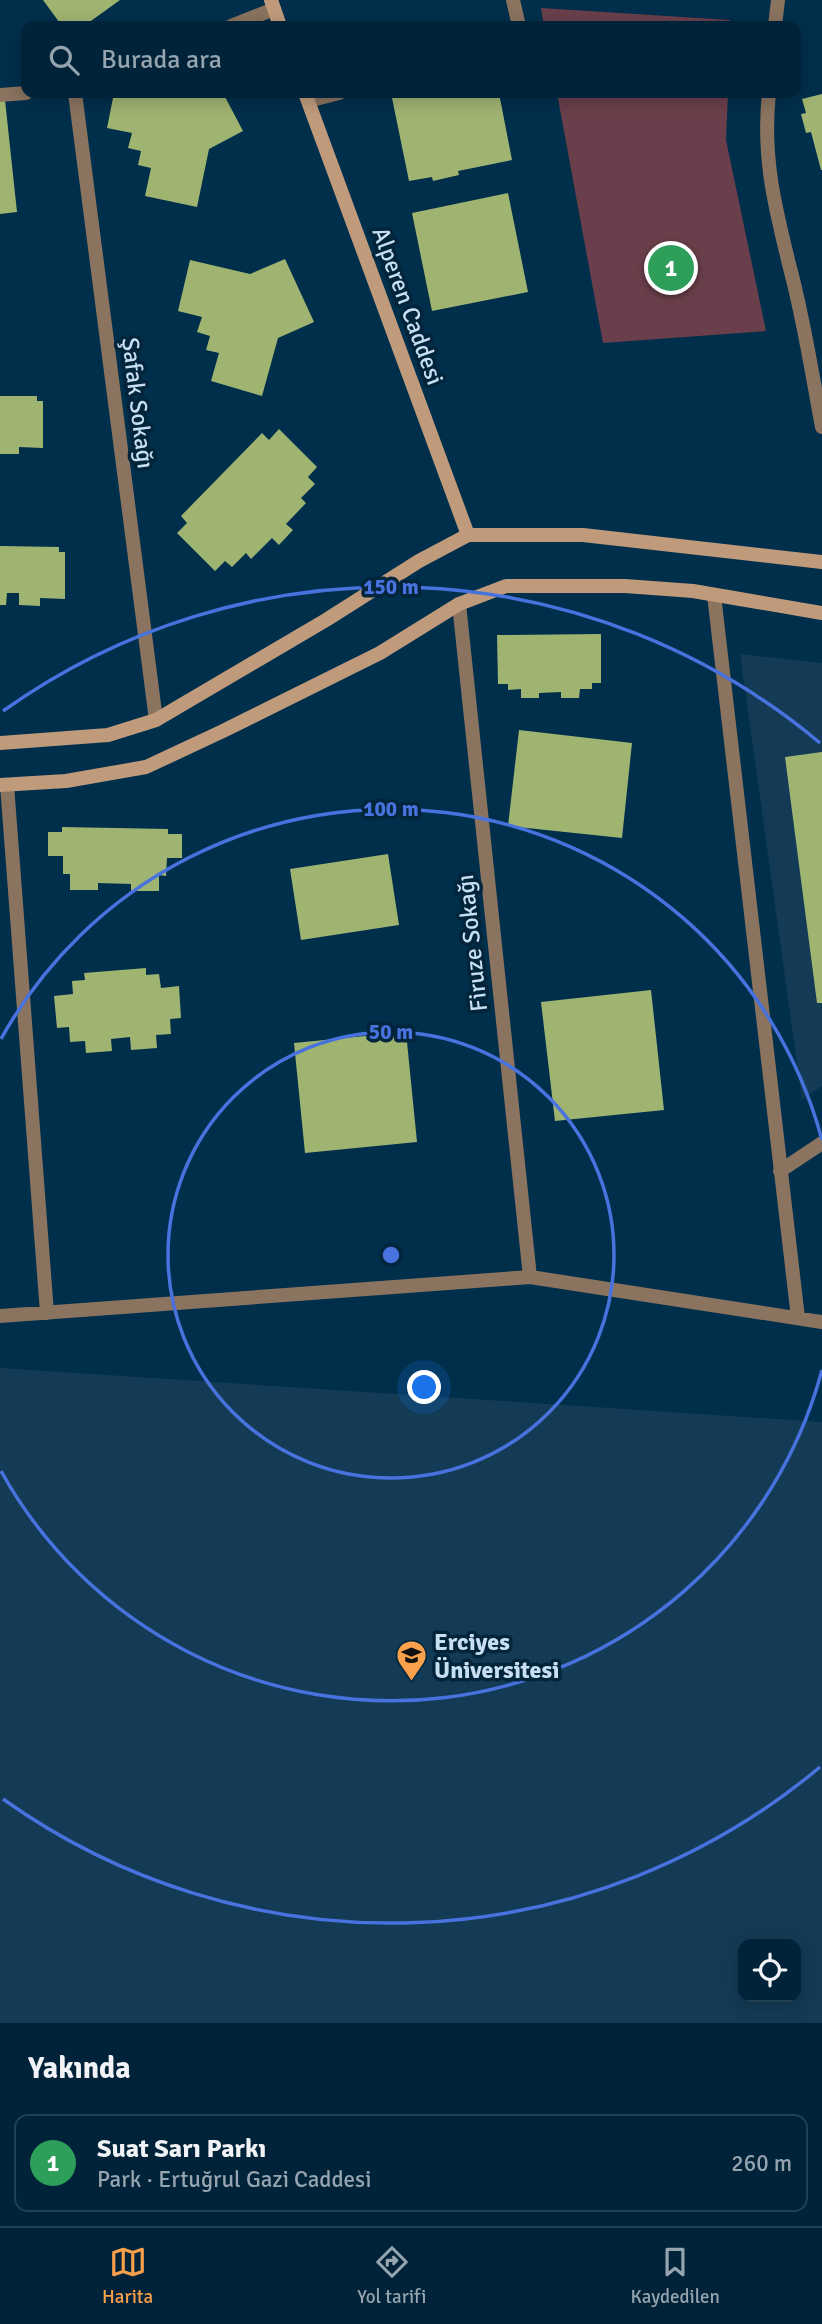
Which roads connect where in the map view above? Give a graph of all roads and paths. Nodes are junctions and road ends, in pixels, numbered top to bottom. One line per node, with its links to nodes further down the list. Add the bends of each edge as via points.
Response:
1 (513, 0): 5 (street)
2 (778, 0): 6 (street)
3 (272, 5): 4 (street)
4 (241, 21)
5 (518, 21)
6 (776, 21)
7 (21, 93): 8 (street)
8 (0, 95)
9 (76, 98): 18 (street, Şafak Sokağı)
10 (307, 98): 13 (street, Alperen Caddesi)
11 (769, 98): 12 (street, via 771,188)
12 (822, 427)
13 (468, 536): 14 (street, via 583,535); 18 (street)
14 (822, 562)
15 (714, 595): 16 (street, via 625,586 506,586); 17 (street); 22 (street)
16 (459, 604): 20 (street, via 380,653 146,766 66,781); 23 (street, Firuze Sokağı)
17 (822, 612)
18 (156, 720): 19 (street, via 108,736)
19 (0, 743)
20 (3, 785): 24 (street)
21 (822, 1143): 22 (street)
22 (780, 1171): 26 (street)
23 (530, 1277): 24 (street); 26 (street)
24 (47, 1313): 25 (street)
25 (0, 1316)
26 (798, 1318): 27 (street)
27 (822, 1322)

